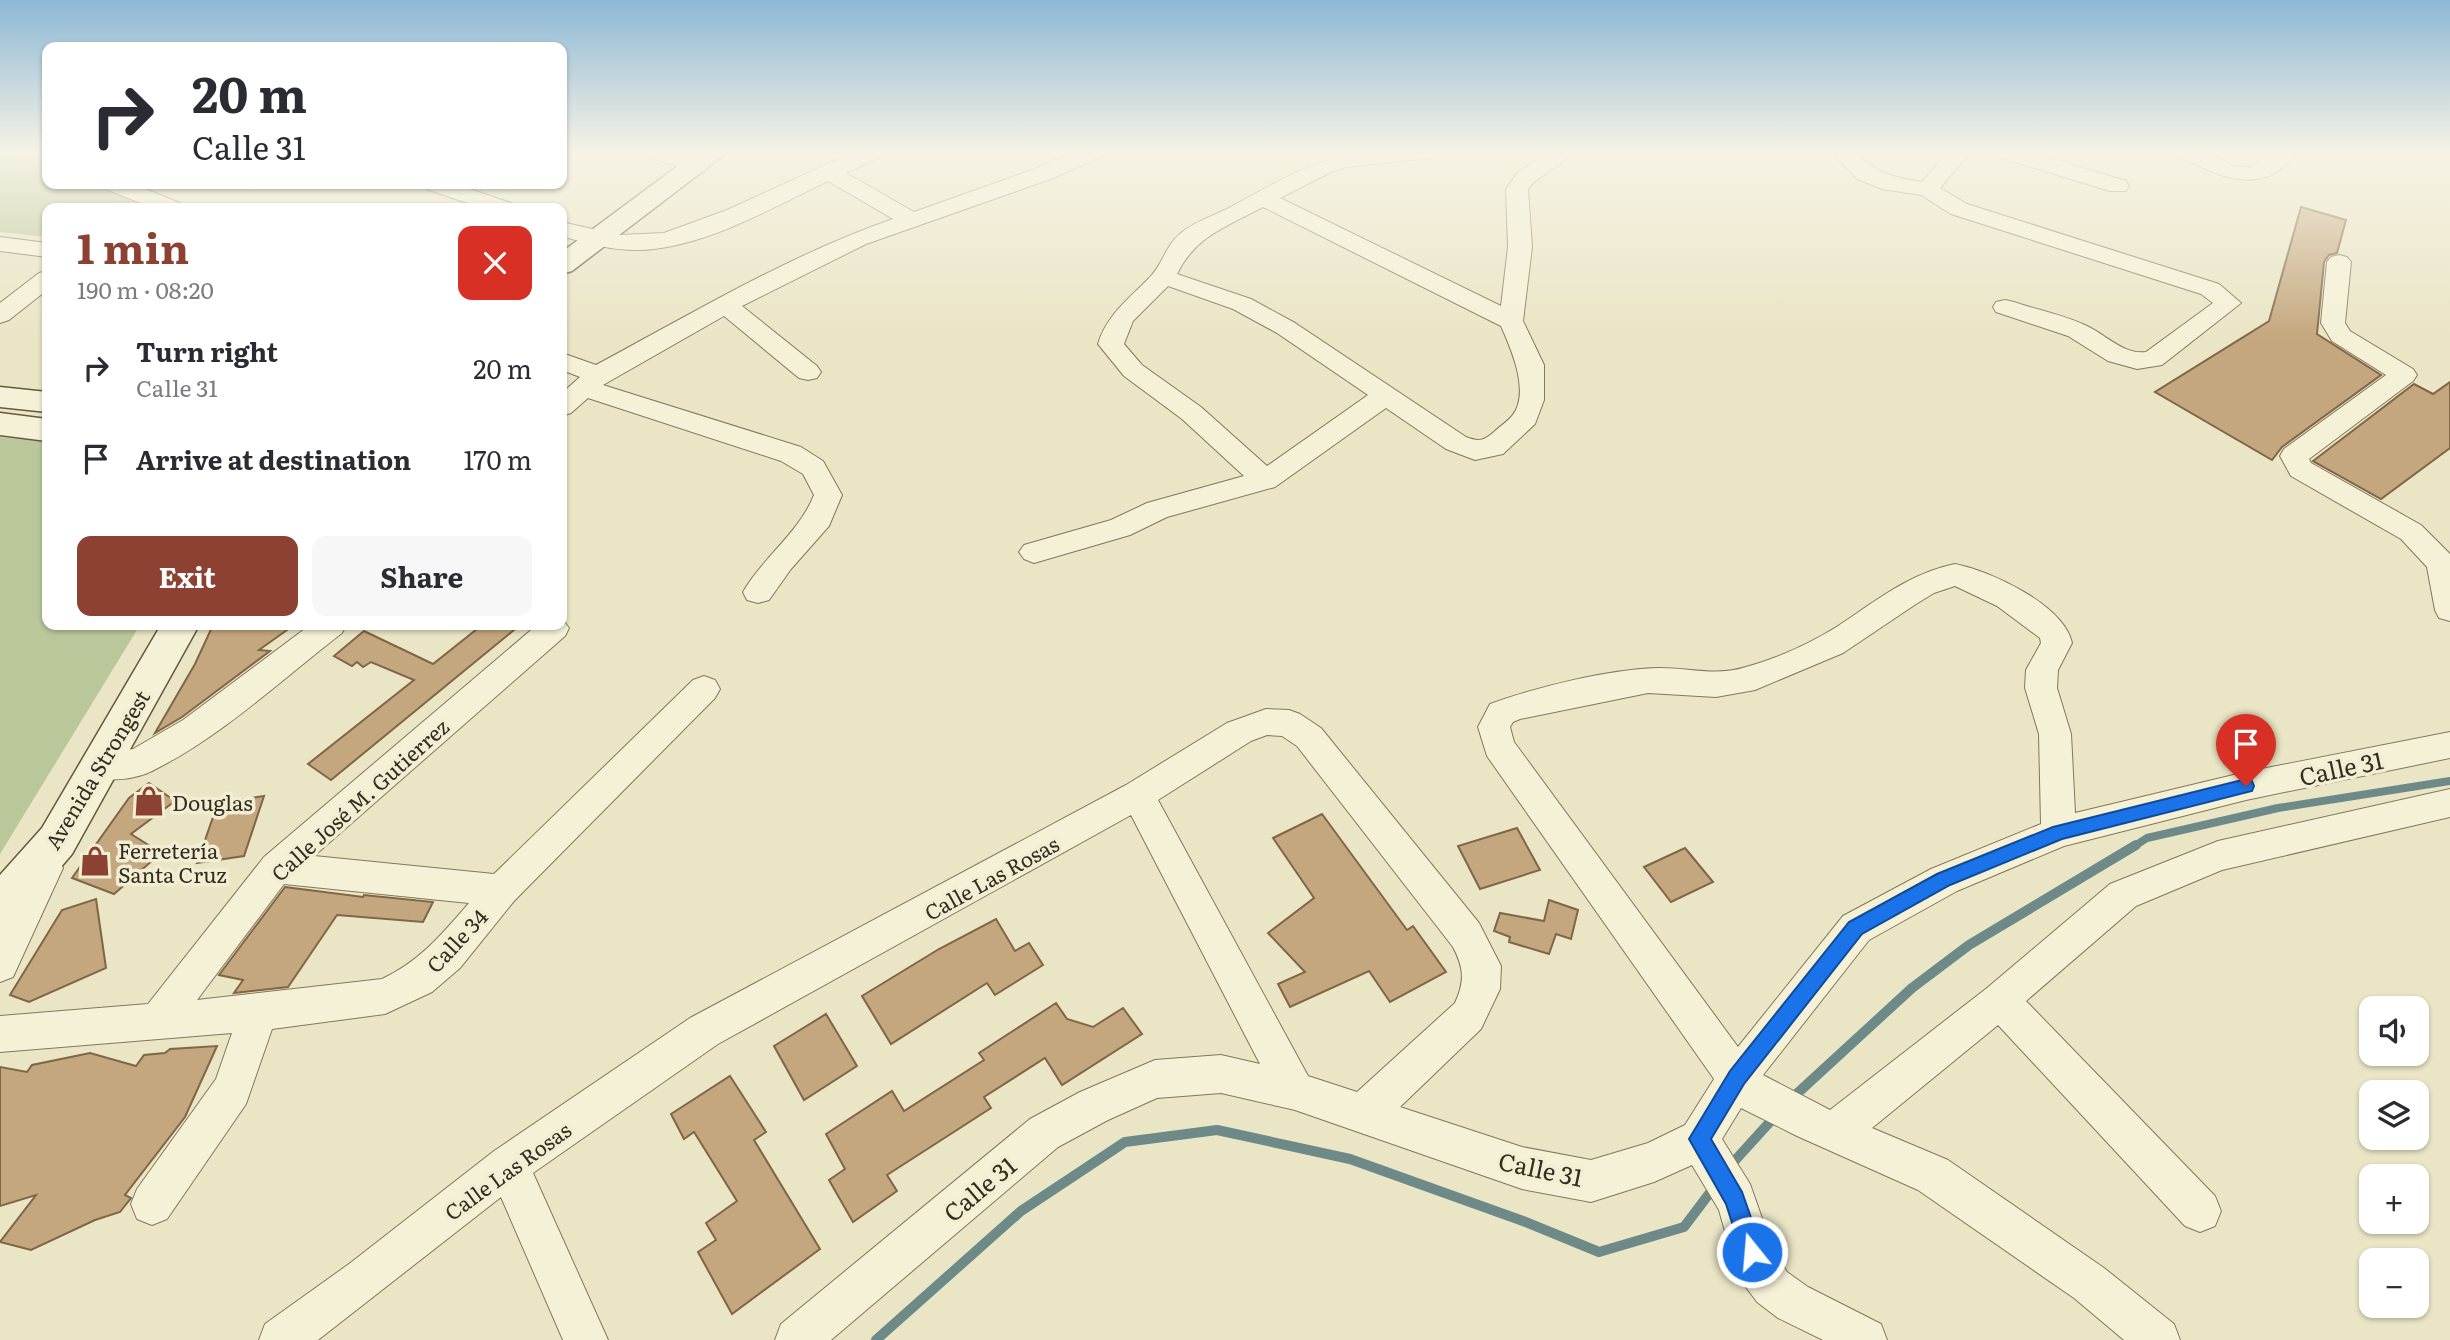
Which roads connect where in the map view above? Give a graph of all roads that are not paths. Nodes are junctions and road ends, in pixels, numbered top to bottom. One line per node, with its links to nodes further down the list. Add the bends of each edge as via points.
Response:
1 (632, 214): 11 (main road)
2 (739, 214): 11 (street, via 681,237 644,243)
3 (900, 214): 9 (street)
4 (926, 214): 9 (street)
5 (1233, 214): 16 (street, via 1190,237 1175,253)
6 (1293, 214): 21 (street)
7 (1517, 214): 21 (street, via 1520,247)
8 (1973, 214): 19 (street, via 2210,289 2229,303 2153,359 2137,361 2117,355 2077,331)
9 (910, 219): 18 (street, via 858,239)
10 (567, 231): 11 (street)
11 (595, 241): 14 (main road)
12 (0, 244): 13 (street)
13 (42, 249)
14 (567, 261)
15 (2339, 262): 34 (street, via 2333,323 2341,336 2404,375 2294,456 2301,469 2411,531 2441,563)
16 (1164, 277): 25 (street, via 1242,304); 31 (street, via 1125,316 1111,344 1134,374 1178,402)
17 (42, 282): 20 (street)
18 (726, 304): 23 (street); 24 (street)
19 (2005, 307)
20 (0, 316)
21 (1511, 321): 25 (street, via 1531,365 1531,400 1526,418 1493,448 1475,450 1456,443)
22 (567, 365): 24 (street)
23 (808, 372)
24 (590, 381): 28 (street); 33 (street, via 791,454 813,468 828,495 819,519)
25 (1386, 395): 31 (street)
26 (0, 397): 27 (main road)
27 (42, 401)
28 (567, 402)
29 (0, 424): 30 (main road)
30 (42, 429)
31 (1265, 480): 32 (street, via 1157,509 1120,528)
32 (1034, 552)
33 (758, 592)
34 (2450, 610)
35 (177, 630): 40 (main road, Avenida Strongest)
36 (324, 630): 40 (street, via 195,729 139,762)
37 (552, 630): 45 (street, Calle José M. Gutierrez)
38 (704, 689): 46 (street, Calle 34)
39 (2450, 745): 43 (street, Calle 31, via 2246,786)
40 (101, 766): 44 (main road, Avenida Strongest)
41 (1138, 795): 54 (street); 55 (street, Calle Las Rosas, via 1239,732 1266,722 1289,723 1325,757 1466,935 1482,966 1481,989 1468,1016); 58 (street, Calle Las Rosas, via 704,1031)
42 (2450, 803): 49 (street, via 2218,856 2123,895)
43 (2059, 832): 53 (street, Calle 31, via 1944,880 1856,928); 53 (street, via 2055,734 2040,688 2042,670 2057,643 2054,633 2015,603 1955,574 1915,591 1822,650 1741,681 1716,685 1651,680 1501,713 1494,727 1499,747)
44 (57, 841): 47 (main road, Avenida Strongest); 48 (street)
45 (276, 868): 46 (street); 51 (street, Calle José M. Gutierrez)
46 (501, 890): 50 (street, Calle 34, via 447,956 396,991 344,1003)
47 (0, 906)
48 (0, 965)
49 (2000, 1000): 56 (street); 60 (street)
50 (258, 1013): 51 (street, Calle 34); 59 (street, via 232,1090)
51 (157, 1022): 52 (street, Calle 34)
52 (0, 1034)
53 (1746, 1086): 56 (street); 57 (street, Calle 31)
54 (1295, 1091): 55 (street, Calle 31); 63 (street, Calle 31, via 1221,1074 1155,1079 1094,1106 1044,1133)
55 (1362, 1115): 57 (street, Calle 31, via 1522,1168 1591,1181 1654,1162)
56 (1824, 1127): 65 (street, via 1933,1175 2089,1283)
57 (1714, 1163): 64 (street, via 1771,1286 1794,1304)
58 (508, 1165): 61 (street, Calle Las Rosas); 62 (street)
59 (152, 1204)
60 (2200, 1211)
61 (281, 1340)
62 (586, 1340)
63 (797, 1340)
64 (1865, 1340)
65 (2158, 1340)

